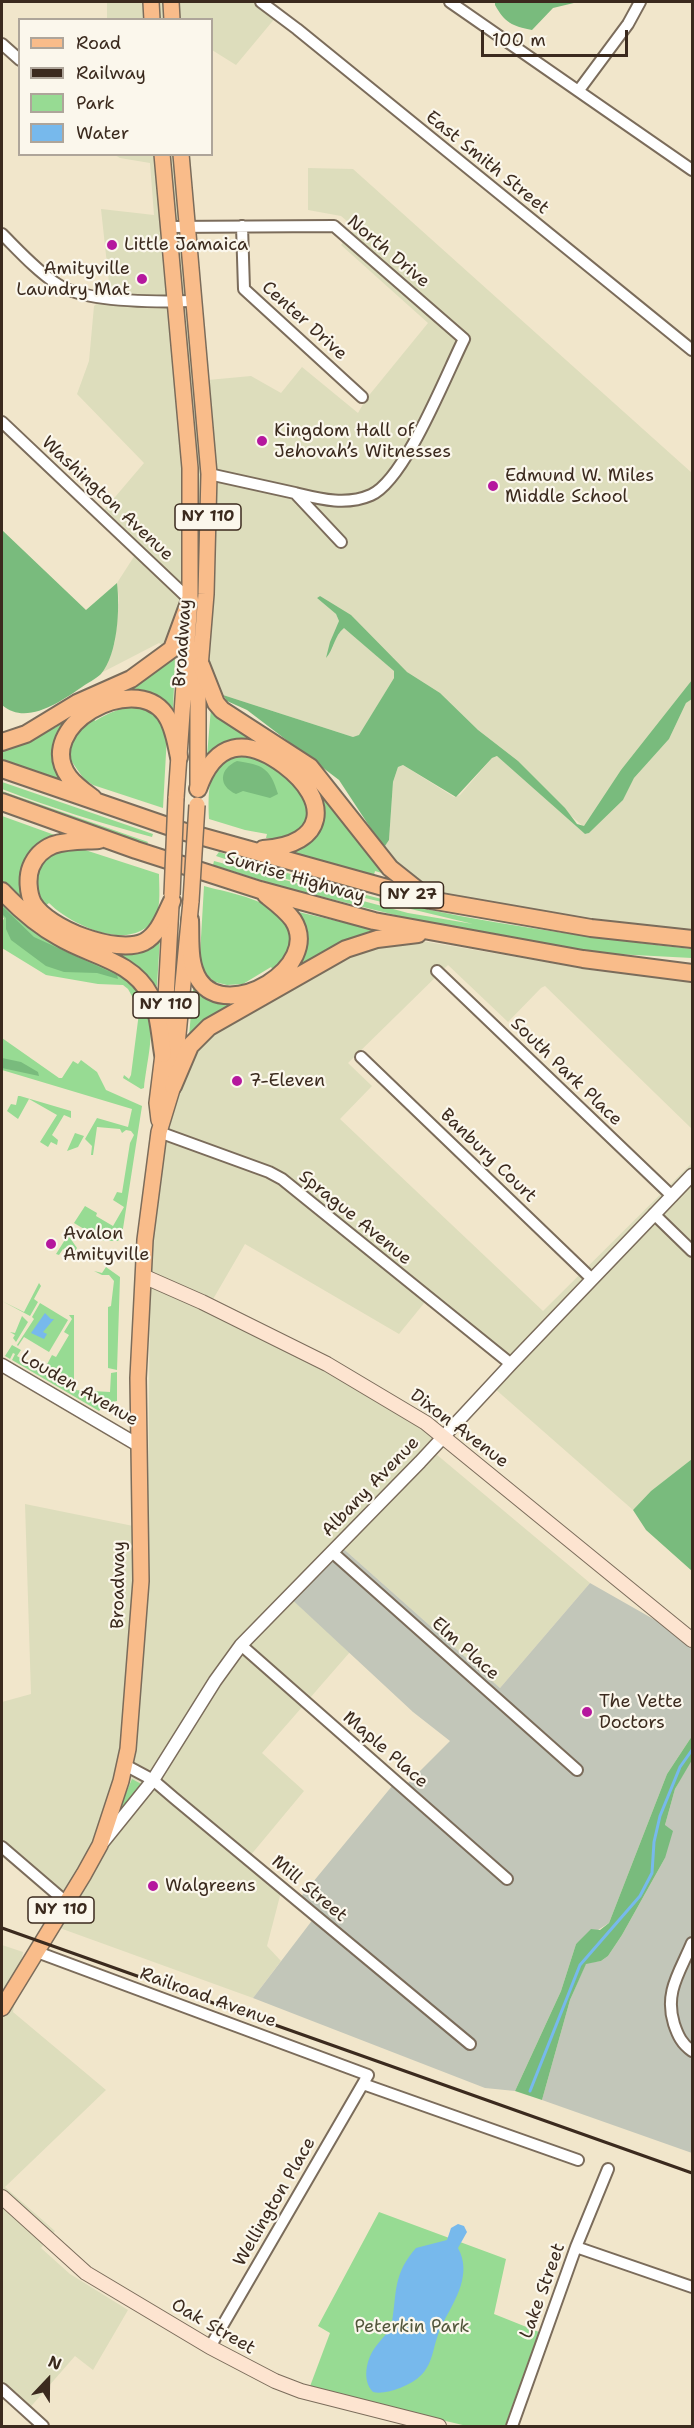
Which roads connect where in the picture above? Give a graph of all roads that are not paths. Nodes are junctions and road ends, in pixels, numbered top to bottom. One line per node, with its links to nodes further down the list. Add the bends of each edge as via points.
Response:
1 (151, 2): 6 (main road)
2 (171, 2): 7 (main road)
3 (261, 2): 20 (street, East Smith Street)
4 (450, 2): 10 (street)
5 (640, 2): 10 (street)
6 (152, 18)
7 (172, 18)
8 (2, 44): 9 (street)
9 (18, 58)
10 (579, 90): 13 (street)
11 (162, 156): 16 (main road, Broadway / NY 110)
12 (181, 156): 14 (main road, Broadway / NY 110)
13 (693, 170)
14 (187, 226): 15 (street, North Drive); 16 (street, North Drive); 19 (main road, Broadway / NY 110)
15 (242, 226): 21 (street, Center Drive, via 244,289); 24 (street, North Drive, via 334,226 464,339 412,446 381,488 372,495 348,501)
16 (168, 227): 18 (main road, Broadway / NY 110)
17 (2, 234): 18 (street, via 57,285 76,294)
18 (175, 301): 19 (street); 26 (main road, Broadway / NY 110, via 190,468)
19 (194, 301): 23 (main road, Broadway / NY 110)
20 (693, 350)
21 (362, 397)
22 (2, 422): 26 (street, Washington Avenue)
23 (209, 474): 24 (street); 27 (main road, Broadway / NY 110)
24 (295, 494): 25 (street)
25 (341, 542)
26 (190, 600): 28 (highway, via 172,650 131,679 77,703 26,734); 29 (main road, Broadway / NY 110)
27 (201, 665): 31 (main road, Broadway / NY 110); 39 (highway, via 222,710 310,767 390,868)
28 (2, 742)
29 (179, 757): 33 (highway, via 166,715 144,699 129,698 81,716 70,726 65,739 65,770); 38 (main road, Broadway / NY 110, bridge)
30 (2, 769): 33 (highway, Sunrise Highway / NY 27)
31 (198, 797): 35 (highway, via 205,771 223,752 233,748 248,747 271,756 305,784 313,794 315,814 303,837 284,848); 40 (main road, Broadway / NY 110, bridge)
32 (2, 802): 34 (highway, Sunrise Highway / NY 27)
33 (101, 804): 35 (highway, Sunrise Highway / NY 27)
34 (106, 840): 36 (highway, Sunrise Highway / NY 27); 38 (highway, via 53,845 35,859 29,892 42,914 95,941 133,946 154,933)
35 (251, 850): 39 (highway, Sunrise Highway / NY 27)
36 (260, 890): 40 (highway, via 293,920 298,945 287,968 245,994 222,995 200,981 192,955); 41 (highway, Sunrise Highway / NY 27, via 374,921)
37 (2, 891): 45 (highway, via 26,915 60,939 135,974 152,997)
38 (172, 898): 45 (main road, Broadway / NY 110)
39 (430, 900): 42 (highway, Sunrise Highway / NY 27, via 580,926)
40 (190, 920): 47 (main road, Broadway / NY 110)
41 (433, 932): 44 (highway, Sunrise Highway / NY 27, via 583,959); 47 (highway, via 378,939 346,949 209,1027 190,1046)
42 (693, 939)
43 (437, 971): 50 (street, South Park Place)
44 (693, 973)
45 (163, 1054): 48 (main road, Broadway / NY 110, via 157,1103)
46 (361, 1057): 54 (street, Banbury Court)
47 (173, 1086): 48 (main road, Broadway / NY 110)
48 (159, 1132): 53 (main road, Broadway / NY 110); 55 (street, Sprague Avenue, via 282,1179)
49 (693, 1175): 50 (street, Albany Avenue)
50 (672, 1196): 51 (street, Albany Avenue)
51 (654, 1214): 52 (street); 54 (street, Albany Avenue)
52 (693, 1251)
53 (143, 1276): 57 (main road, Dixon Avenue, via 334,1368); 58 (main road, Broadway / NY 110)
54 (592, 1279): 55 (street, Albany Avenue)
55 (511, 1364): 57 (street, Albany Avenue)
56 (2, 1365): 58 (street, Louden Avenue)
57 (444, 1437): 59 (street, Albany Avenue); 60 (main road, Dixon Avenue)
58 (138, 1445): 62 (main road, Broadway / NY 110, via 141,1581)
59 (332, 1552): 61 (street, Albany Avenue); 63 (street, Elm Place)
60 (693, 1640)
61 (242, 1645): 64 (street, Albany Avenue); 67 (street, Maple Place)
62 (125, 1765): 64 (street, Mill Street); 65 (main road, Broadway / NY 110)
63 (577, 1770)
64 (153, 1780): 65 (street, Albany Avenue); 72 (street, Mill Street)
65 (100, 1845): 68 (main road, Broadway / NY 110)
66 (2, 1847): 68 (street)
67 (507, 1879)
68 (66, 1902): 70 (main road, Broadway / NY 110)
69 (693, 1943): 73 (street, via 669,2007 679,2038)
70 (37, 1952): 71 (main road, Broadway / NY 110); 74 (street, Railroad Avenue)
71 (2, 2008)
72 (470, 2044)
73 (693, 2051)
74 (365, 2079): 75 (street, Railroad Avenue); 80 (street, Wellington Place)
75 (578, 2160)
76 (608, 2169): 78 (street, Lake Street)
77 (2, 2197): 80 (main road, Oak Street, via 78,2268)
78 (576, 2247): 79 (street); 84 (street, Lake Street)
79 (693, 2287)
80 (210, 2347): 83 (main road, Oak Street, via 282,2385)
81 (2, 2389): 82 (street)
82 (43, 2427)
83 (440, 2427)
84 (512, 2427)

